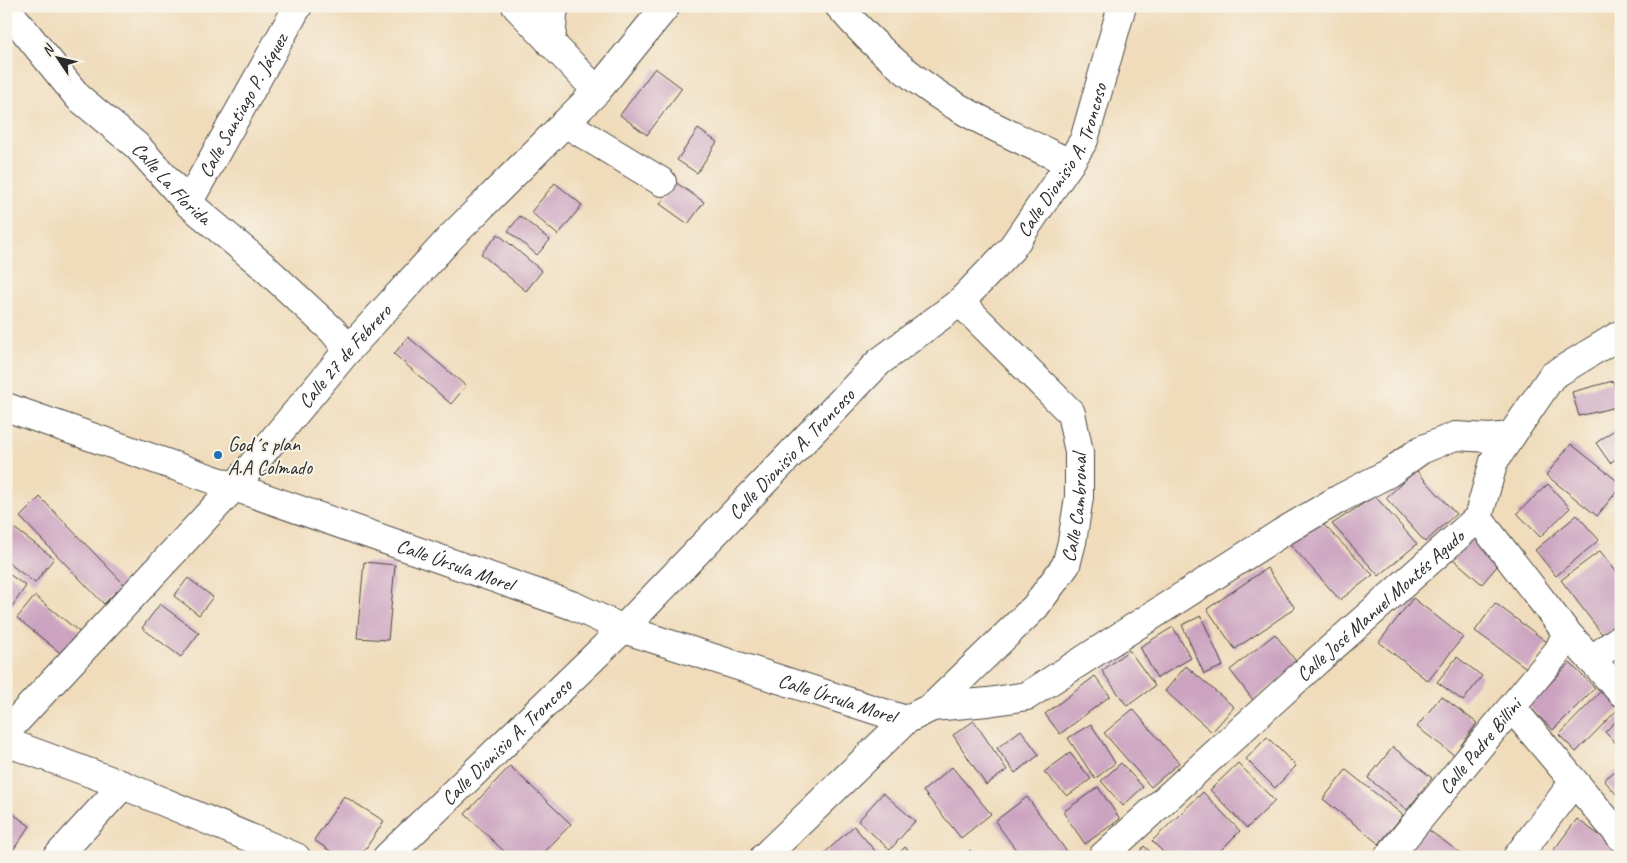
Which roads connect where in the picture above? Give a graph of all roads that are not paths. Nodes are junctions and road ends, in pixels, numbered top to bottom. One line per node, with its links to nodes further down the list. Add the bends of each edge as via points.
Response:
1 (298, 6): 13 (street, Calle Santiago P. Jáquez)
2 (516, 6): 8 (street)
3 (555, 6): 8 (street)
4 (666, 6): 9 (street, Calle 27 de Febrero)
5 (839, 6): 11 (street, via 908,74 967,112)
6 (1122, 6): 11 (street, Calle Dionisio A. Troncoso, via 1084,140)
7 (6, 8): 13 (street, Calle La Florida, via 78,98 137,146)
8 (551, 44): 9 (street)
9 (597, 91): 10 (street, Calle 27 de Febrero)
10 (565, 123): 12 (street); 16 (street, Calle 27 de Febrero, via 452,237)
11 (1070, 164): 14 (street, Calle Dionisio A. Troncoso, via 1011,249)
12 (662, 182)
13 (188, 203): 16 (street, Calle La Florida, via 269,271 333,331)
14 (960, 302): 21 (street, Calle Dionisio A. Troncoso, via 879,362); 26 (street, Calle Cambronal, via 1070,413 1079,452 1080,497 1066,565 1035,607)
15 (1621, 334): 18 (street, Calle José Manuel Montés Agudo, via 1552,376)
16 (348, 350): 19 (street, Calle 27 de Febrero)
17 (6, 407): 19 (street, Calle Úrsula Morel)
18 (1511, 436): 20 (street, Calle José Manuel Montés Agudo, via 1494,460); 26 (street, via 1455,436 1421,450 1389,473 1281,533 1027,696)
19 (234, 487): 21 (street, Calle Úrsula Morel, via 574,606); 29 (street, Calle 27 de Febrero)
20 (1478, 518): 22 (street); 38 (street, Calle José Manuel Montés Agudo)
21 (623, 629): 28 (street, Calle Úrsula Morel); 36 (street, Calle Dionisio A. Troncoso)
22 (1568, 633): 24 (street); 27 (street, Calle Padre Billini, via 1558,651)
23 (1621, 638): 24 (street)
24 (1591, 660): 25 (street)
25 (1621, 692)
26 (932, 707): 28 (street)
27 (1512, 708): 31 (street); 39 (street, Calle Padre Billini)
28 (906, 720): 37 (street)
29 (6, 732)
30 (6, 742): 32 (street)
31 (1574, 782): 33 (street); 40 (street)
32 (123, 785): 34 (street); 35 (street)
33 (1621, 837)
34 (57, 857)
35 (296, 857)
36 (388, 857)
37 (764, 857)
38 (1102, 857)
39 (1388, 857)
40 (1517, 857)

